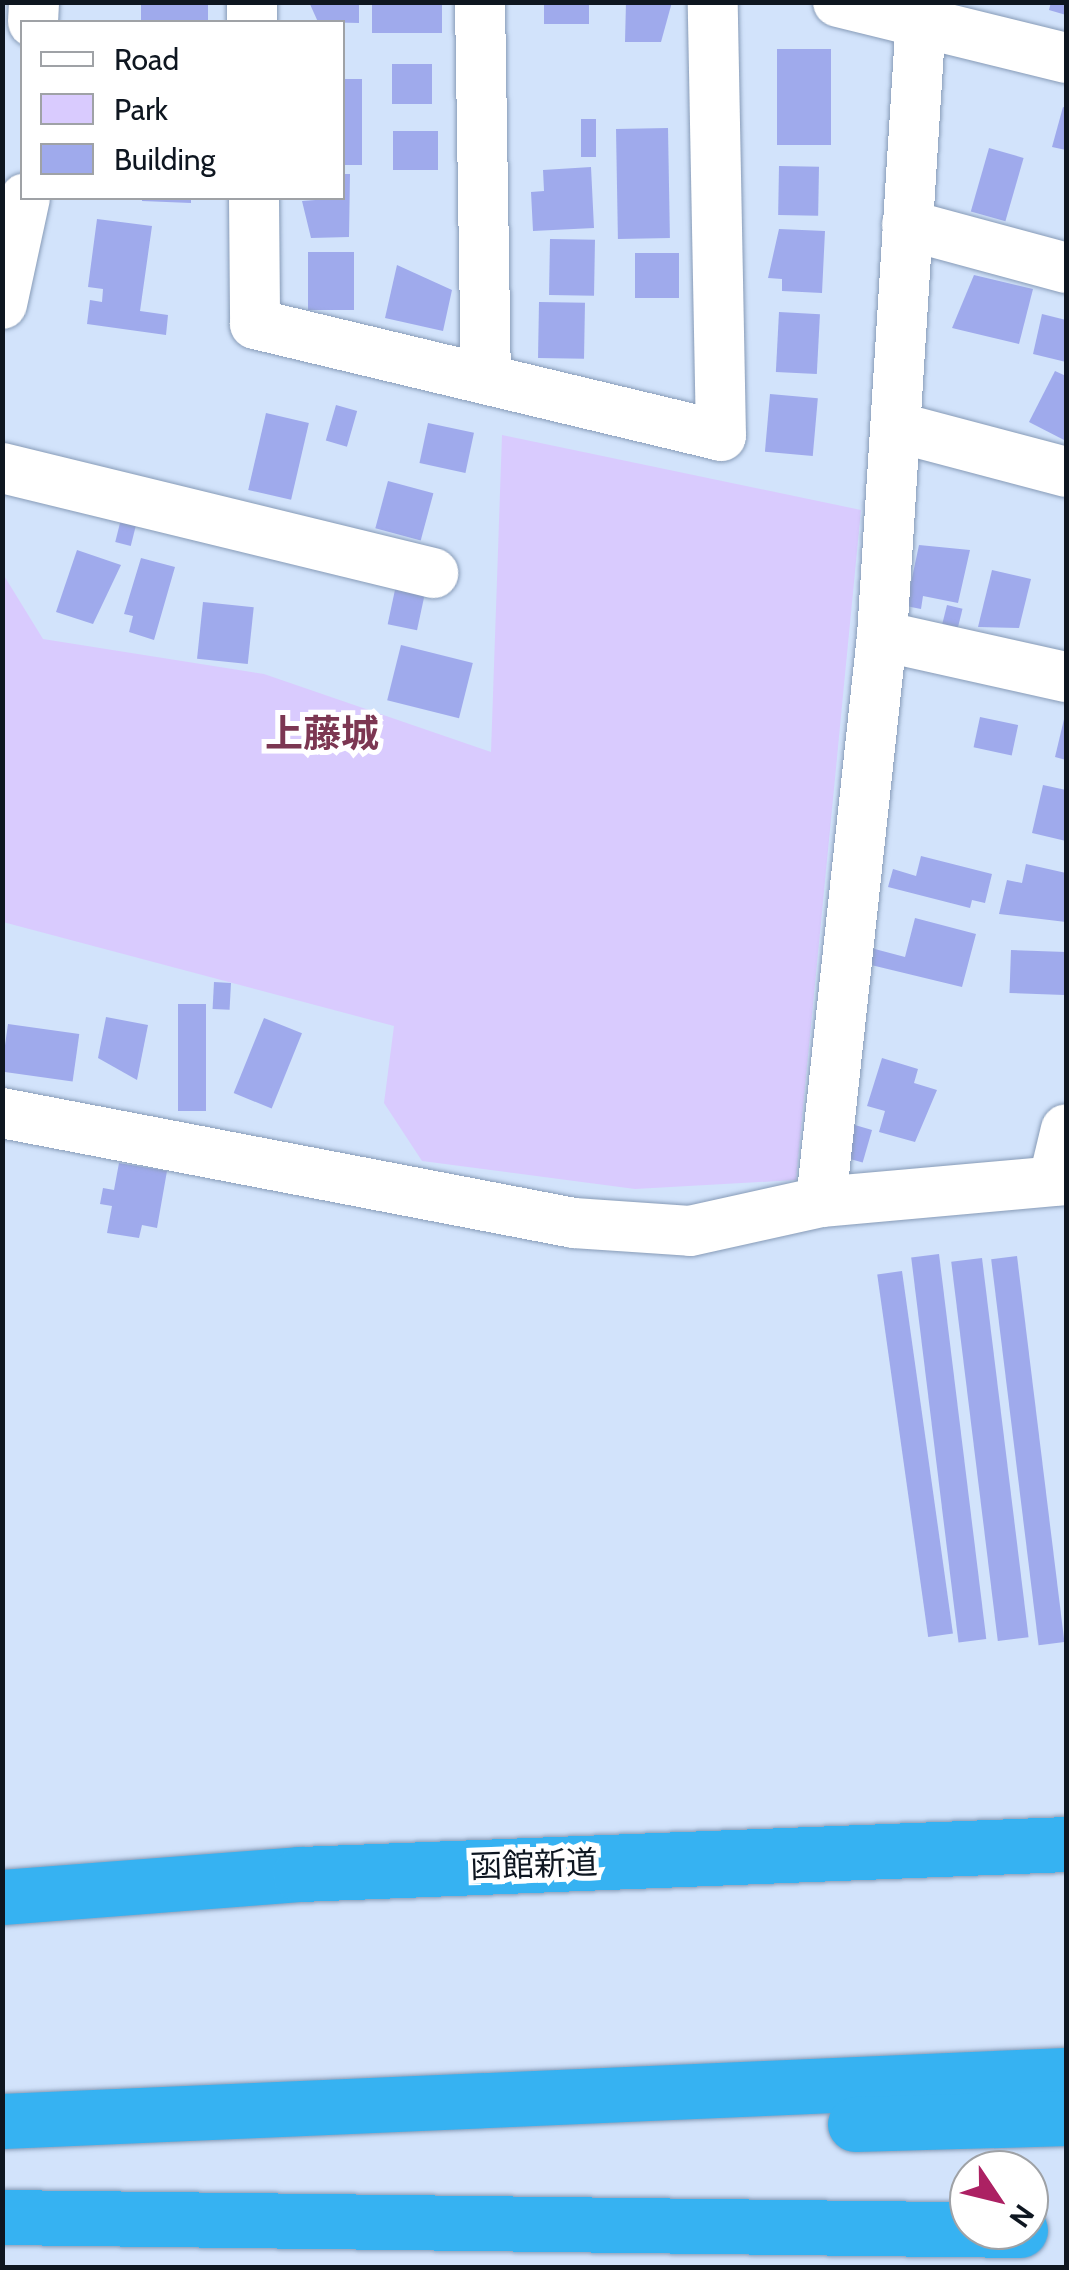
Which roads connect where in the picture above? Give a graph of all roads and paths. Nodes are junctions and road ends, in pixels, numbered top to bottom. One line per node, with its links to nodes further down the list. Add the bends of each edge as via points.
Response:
1 (480, 2): 11 (street)
2 (713, 2): 11 (street, via 721,436)
3 (838, 2): 4 (street)
4 (922, 13): 5 (street); 8 (street)
5 (1066, 58)
6 (25, 200): 10 (street)
7 (254, 200): 11 (street, via 254,324)
8 (907, 225): 9 (street); 12 (street)
9 (1066, 268)
10 (2, 304)
11 (486, 374)
12 (896, 427): 14 (street); 16 (street)
13 (2, 468): 15 (street)
14 (1066, 472)
15 (432, 574)
16 (882, 636): 17 (street); 21 (street)
17 (1066, 677)
18 (2, 1113): 21 (street, via 574,1223 690,1231)
19 (1066, 1129): 20 (street)
20 (1060, 1180): 21 (street)
21 (822, 1202)
22 (1066, 1844): 23 (highway, 函館新道, via 300,1874)
23 (2, 1897)
24 (1066, 2075): 26 (highway)
25 (1066, 2118): 26 (highway)
26 (2, 2121)
27 (2, 2217): 28 (highway)
28 (949, 2234)

